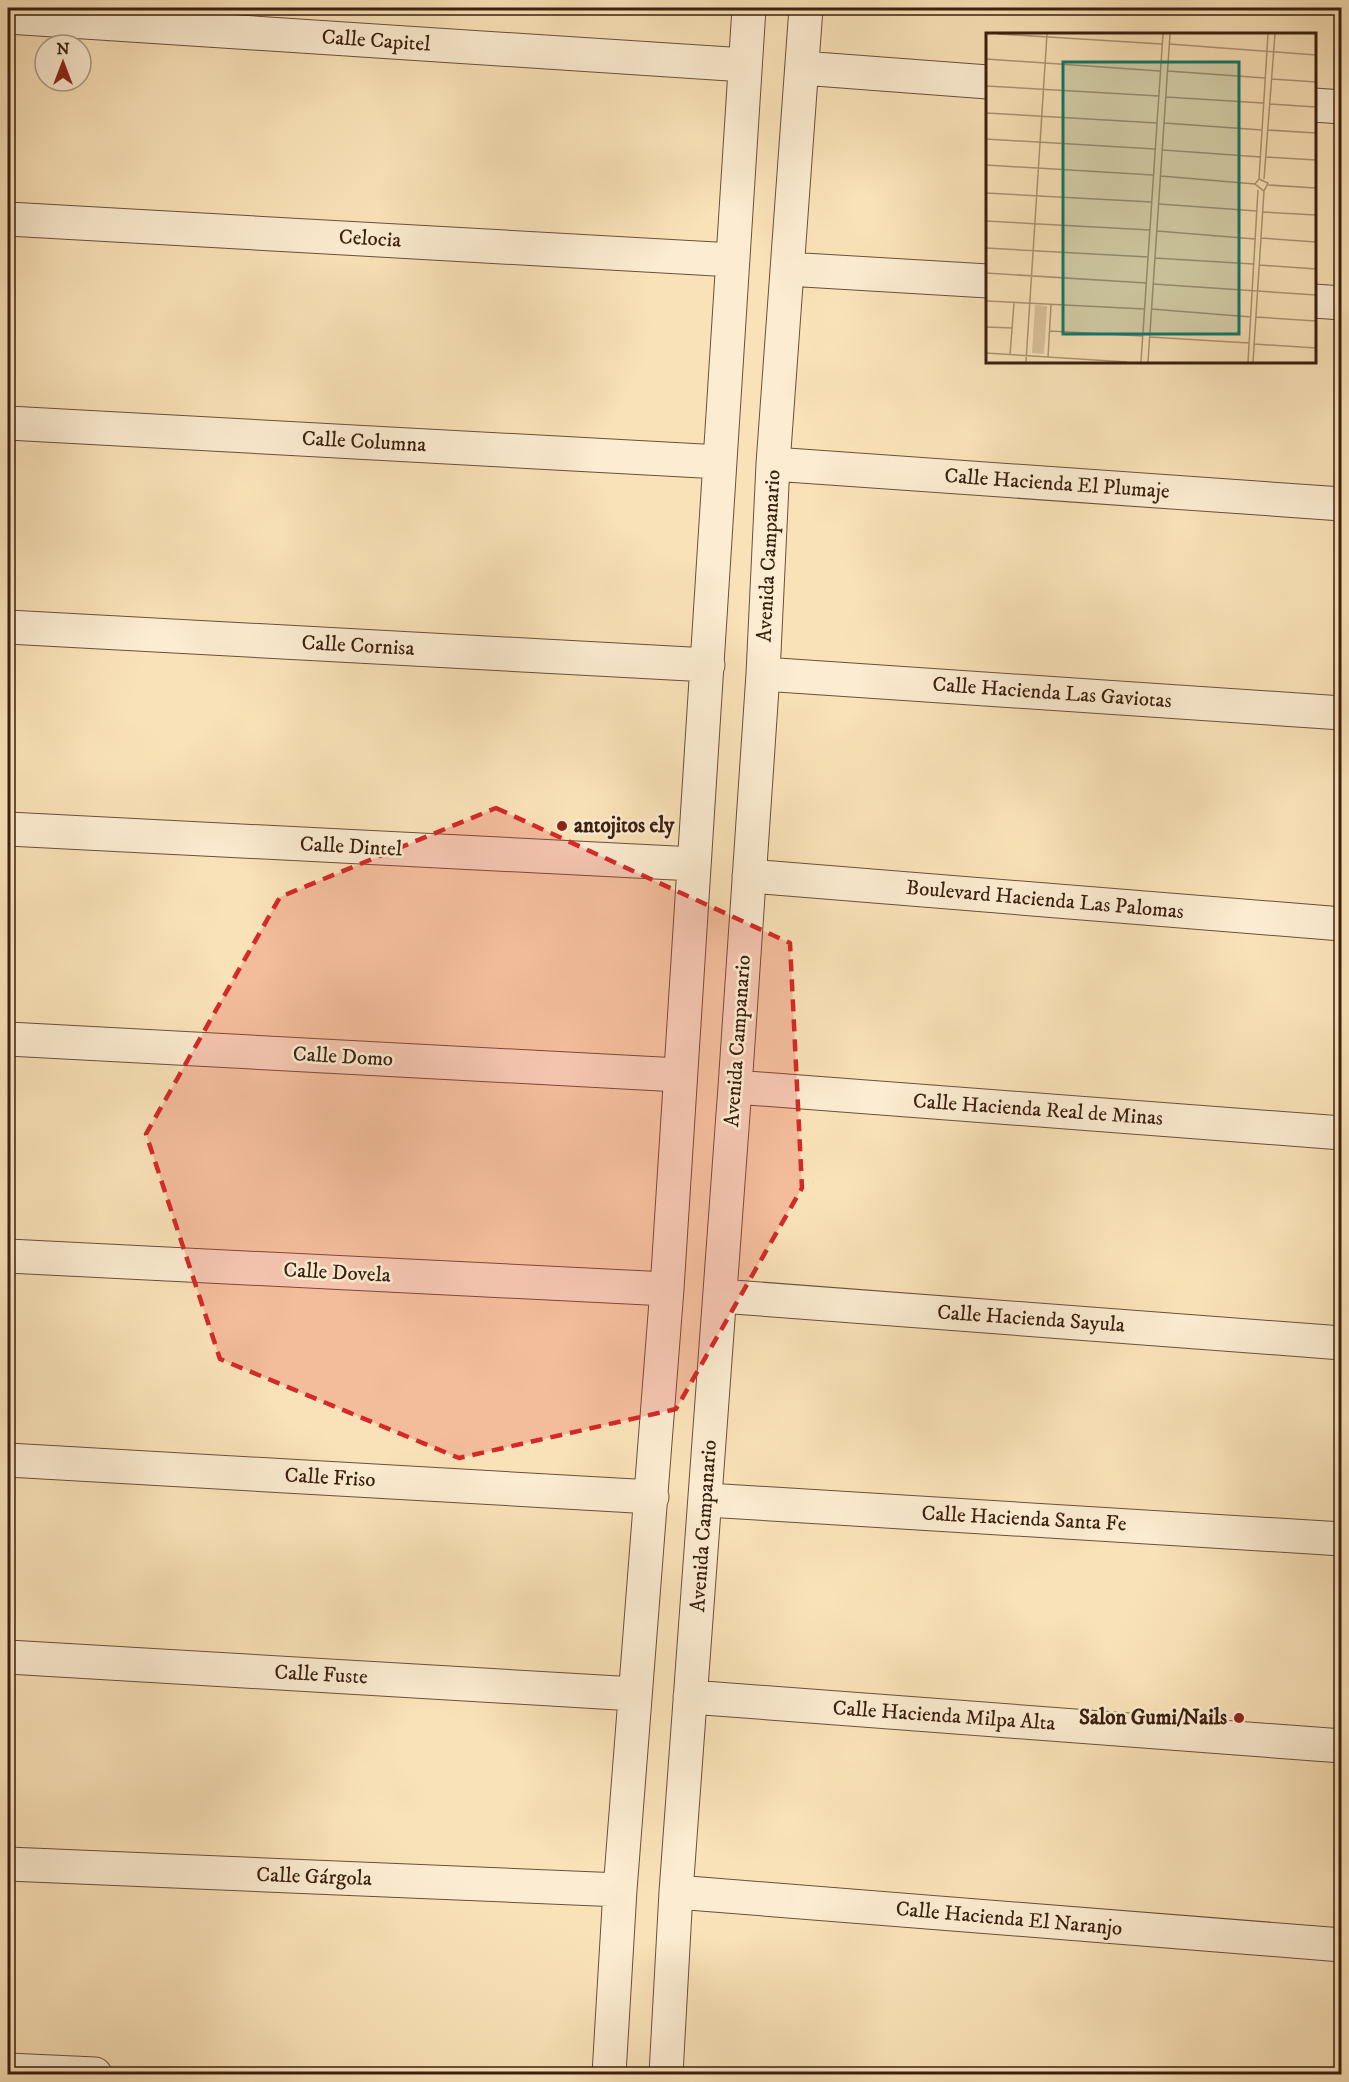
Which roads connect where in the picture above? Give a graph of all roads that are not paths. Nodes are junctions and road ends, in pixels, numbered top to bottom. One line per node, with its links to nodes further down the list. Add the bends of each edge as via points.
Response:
1 (749, 8): 4 (street)
2 (806, 8): 5 (street, Avenida Campanario)
3 (8, 16): 4 (street, Calle Capitel)
4 (745, 65): 10 (street)
5 (802, 68): 6 (street); 11 (street, Avenida Campanario)
6 (986, 82)
7 (1316, 105): 8 (street)
8 (1341, 107)
9 (8, 219): 10 (street, Celocia)
10 (733, 260): 16 (street)
11 (787, 269): 12 (street); 17 (street, Avenida Campanario)
12 (986, 281)
13 (1316, 301): 14 (street)
14 (1341, 303)
15 (8, 423): 16 (street, Calle Columna)
16 (720, 462): 20 (street)
17 (773, 464): 18 (street, Calle Hacienda El Plumaje); 21 (street, Avenida Campanario)
18 (1341, 504)
19 (8, 627): 20 (street, Calle Cornisa)
20 (708, 665): 24 (street)
21 (763, 674): 22 (street, Calle Hacienda Las Gaviotas); 25 (street, Avenida Campanario)
22 (1341, 712)
23 (8, 829): 24 (street, Calle Dintel)
24 (694, 864): 28 (street)
25 (749, 876): 26 (street, Boulevard Hacienda Las Palomas); 29 (street, Avenida Campanario)
26 (1341, 924)
27 (8, 1039): 28 (street, Calle Domo)
28 (679, 1075): 32 (street)
29 (735, 1087): 30 (street, Calle Hacienda Real de Minas); 33 (street, Avenida Campanario)
30 (1341, 1133)
31 (8, 1256): 32 (street, Calle Dovela)
32 (667, 1289): 36 (street)
33 (720, 1296): 34 (street, Calle Hacienda Sayula); 37 (street, Avenida Campanario)
34 (1341, 1343)
35 (8, 1460): 36 (street, Calle Friso)
36 (652, 1497): 40 (street)
37 (707, 1500): 38 (street, Calle Hacienda Santa Fe); 41 (street, Avenida Campanario)
38 (1341, 1539)
39 (8, 1657): 40 (street, Calle Fuste)
40 (635, 1694): 44 (street)
41 (690, 1697): 42 (street, Calle Hacienda Milpa Alta); 45 (street, Avenida Campanario)
42 (1341, 1746)
43 (8, 1864): 44 (street, Calle Gárgola)
44 (620, 1890): 49 (street)
45 (676, 1892): 46 (street, Calle Hacienda El Naranjo); 50 (street, Avenida Campanario)
46 (1341, 1945)
47 (8, 2070): 48 (street)
48 (95, 2074)
49 (609, 2074)
50 (666, 2074)

